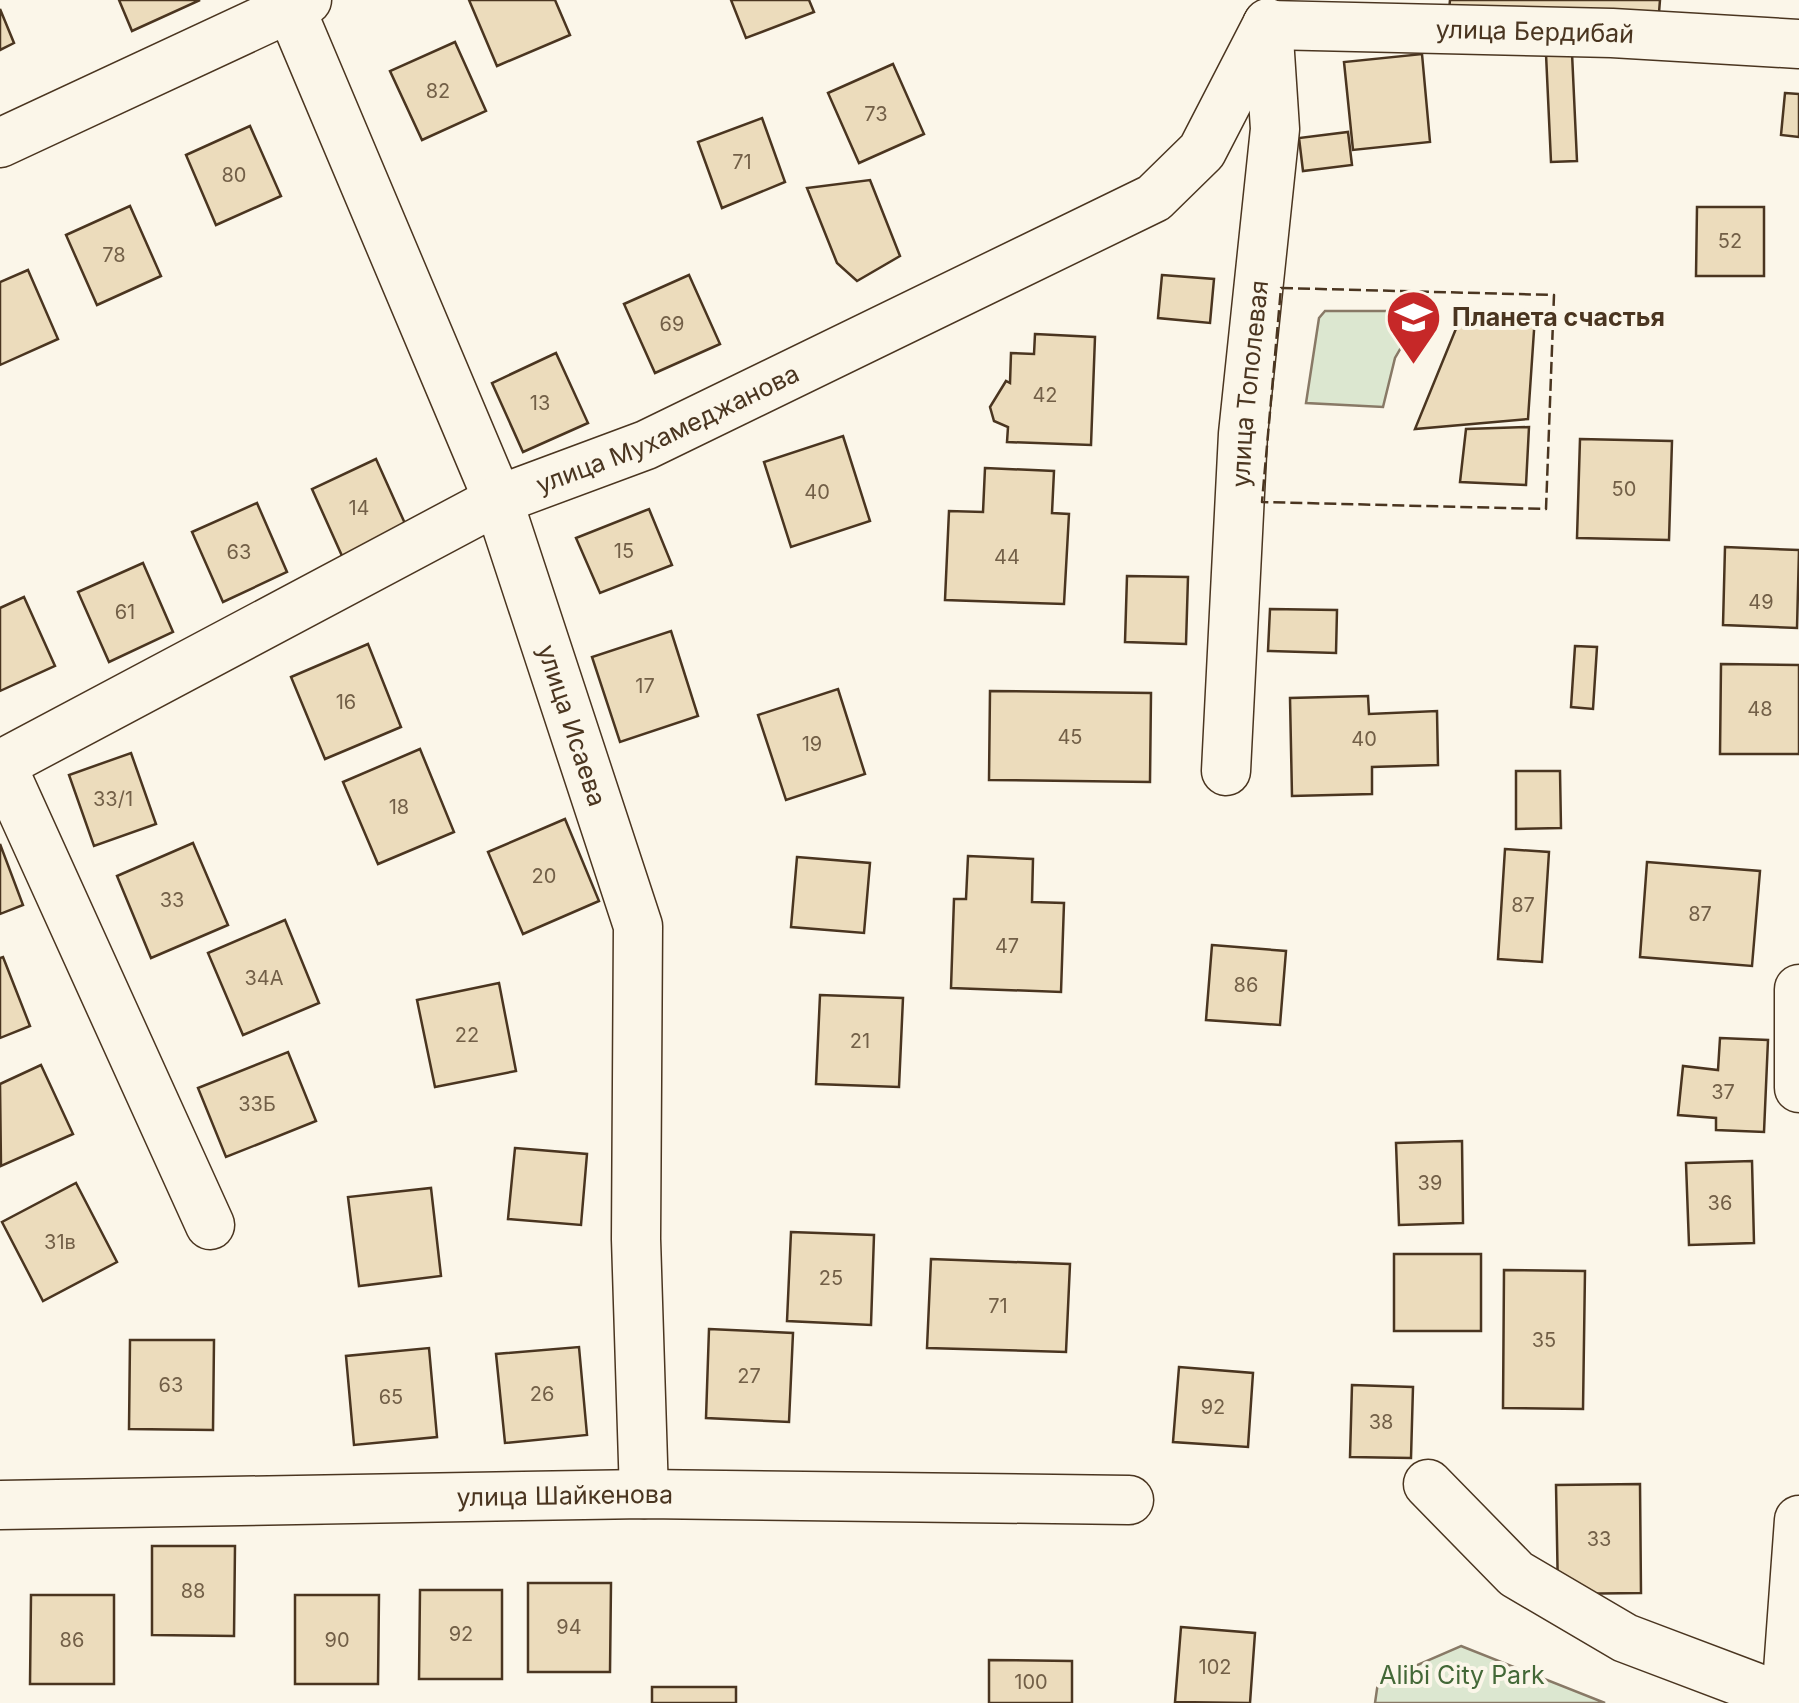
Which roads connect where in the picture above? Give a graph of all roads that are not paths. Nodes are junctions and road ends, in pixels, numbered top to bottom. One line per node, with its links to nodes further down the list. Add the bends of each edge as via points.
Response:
1 (294, 2): 4 (street); 5 (street, улица Исаева)
2 (1270, 12): 3 (street, улица Бердибай); 5 (street, улица Мухамеджанова, via 1202,150 1154,198 646,445); 7 (street, улица Тополевая, via 1274,130 1243,434)
3 (1799, 44)
4 (0, 143)
5 (498, 500): 6 (street, улица Мухамеджанова); 12 (street, улица Исаева, via 638,926 636,1239)
6 (0, 764): 10 (street)
7 (1226, 771)
8 (1799, 989): 9 (street)
9 (1799, 1088)
10 (210, 1224)
11 (1428, 1484): 16 (street, via 1516,1574 1624,1638)
12 (644, 1494): 13 (street, улица Шайкенова); 14 (street, улица Шайкенова)
13 (1129, 1500)
14 (0, 1505)
15 (1799, 1520): 16 (street)
16 (1792, 1700)

